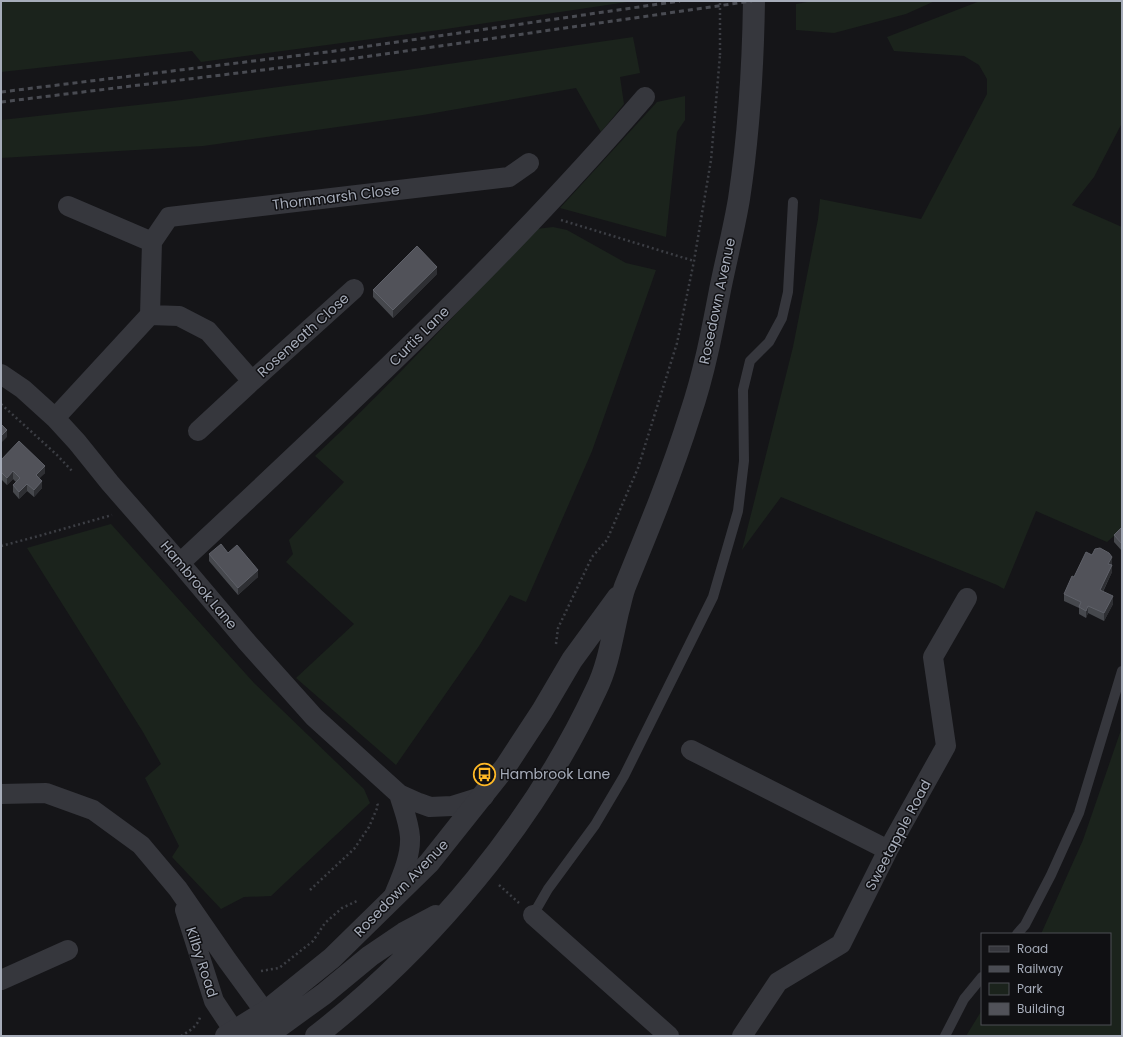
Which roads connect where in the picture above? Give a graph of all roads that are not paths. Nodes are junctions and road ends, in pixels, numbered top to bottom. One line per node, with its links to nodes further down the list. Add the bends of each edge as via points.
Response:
1 (754, 1): 14 (street, Rosedown Avenue, via 749,110 739,200 710,341 691,412 660,501)
2 (645, 97): 13 (street, Curtis Lane, via 512,244 322,430)
3 (528, 163): 6 (street, Thornmarsh Close, via 509,177 168,217)
4 (793, 202): 25 (lane, via 786,298 782,318 769,342 750,361 743,390 744,461 738,512 714,597 624,776 595,825 548,889)
5 (68, 206): 6 (street)
6 (152, 242): 8 (street)
7 (354, 289): 10 (street, Roseneath Close)
8 (150, 315): 10 (street, Roseneath Close, via 179,316 208,331); 11 (street)
9 (1, 374): 11 (street, Hambrook Lane, via 23,389)
10 (252, 381): 12 (street, Roseneath Close)
11 (55, 418): 13 (street, Hambrook Lane)
12 (198, 431)
13 (180, 563): 19 (street, Hambrook Lane, via 314,717)
14 (624, 588): 20 (street, Rosedown Avenue, via 572,660 522,742); 24 (street, Rosedown Avenue, via 604,672 572,737 548,779 493,859)
15 (967, 598): 21 (street, Sweetapple Road, via 934,657 946,746)
16 (1122, 671): 26 (lane, via 1079,813 1051,875 1025,925)
17 (691, 750): 21 (street)
18 (1, 794): 22 (street, Kilby Road, via 46,793 93,810 141,845)
19 (399, 794): 20 (street, Hambrook Lane, via 430,806 452,806); 23 (street, via 410,838 407,860)
20 (484, 796): 23 (street, Rosedown Avenue, via 429,863)
21 (888, 850): 34 (street, Sweetapple Road, via 841,944 778,982)
22 (178, 889): 30 (street, Kilby Road); 31 (street, Kilby Road, via 214,1001)
23 (392, 900): 30 (street, Rosedown Avenue, via 332,958)
24 (451, 908): 30 (street, via 404,933 370,956 324,994); 32 (street, Rosedown Avenue, via 381,980)
25 (533, 915): 33 (street)
26 (1018, 933)
27 (68, 950): 29 (street)
28 (981, 978): 35 (lane, via 964,999)
29 (1, 980)
30 (274, 1025): 31 (street)
31 (232, 1034)
32 (316, 1036)
33 (669, 1036)
34 (743, 1036)
35 (944, 1036)

